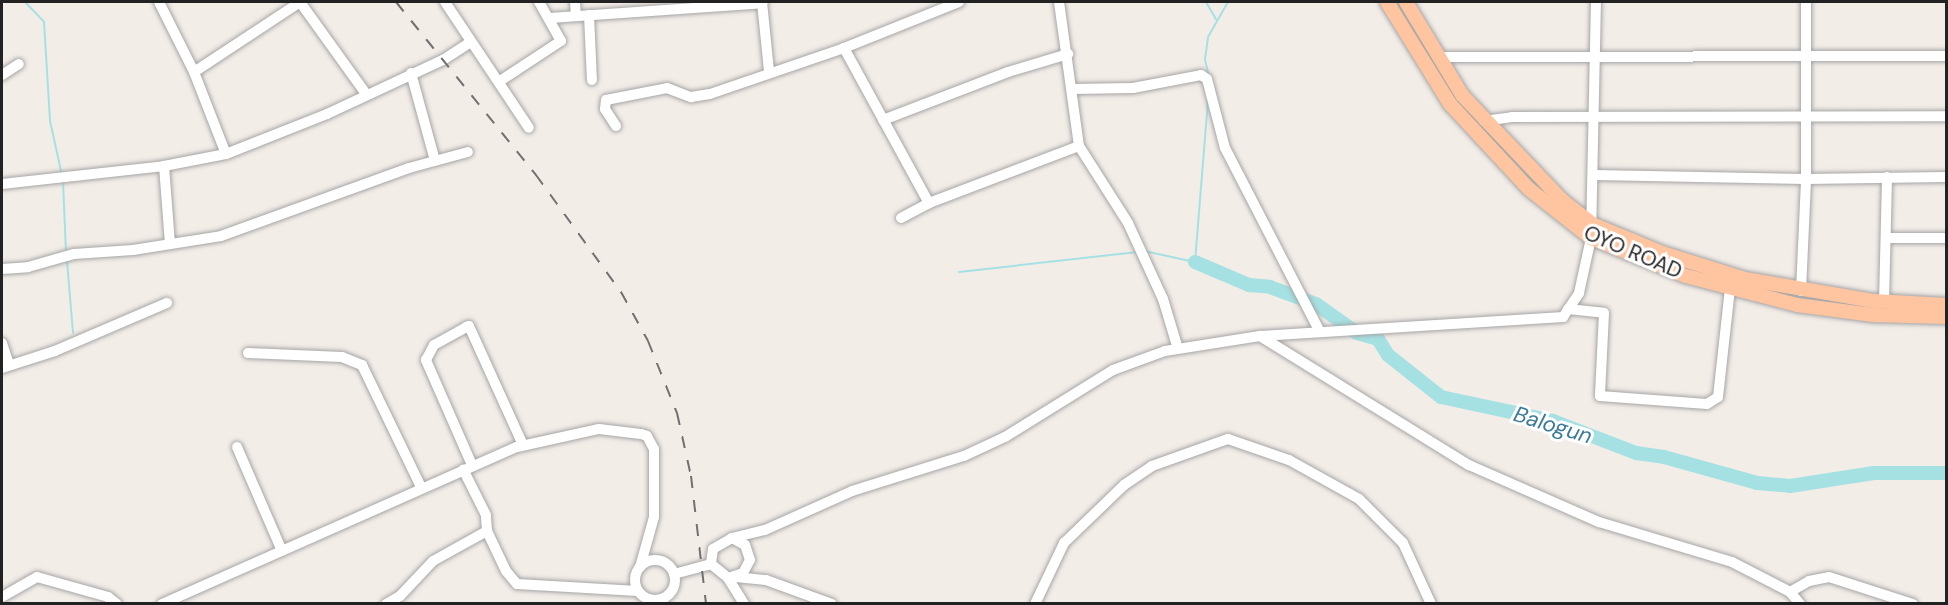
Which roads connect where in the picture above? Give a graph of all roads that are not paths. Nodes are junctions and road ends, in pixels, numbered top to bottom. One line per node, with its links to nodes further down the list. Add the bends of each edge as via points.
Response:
1 (159, 2): 24 (street)
2 (300, 2): 24 (street); 31 (street)
3 (446, 2): 16 (street)
4 (539, 2): 15 (street)
5 (575, 2): 14 (street)
6 (762, 2): 13 (street); 25 (street)
7 (959, 2): 17 (street)
8 (1059, 2): 18 (street)
9 (1387, 2): 51 (main road, OYO ROAD, via 1450,104 1529,189)
10 (1406, 2): 21 (main road, OYO ROAD)
11 (1596, 2): 22 (street)
12 (1806, 2): 19 (street)
13 (589, 15): 14 (street); 28 (street)
14 (576, 16): 15 (street)
15 (550, 18): 29 (street, via 561,41)
16 (471, 42): 26 (street, via 443,60); 29 (street)
17 (844, 48): 25 (street); 35 (street)
18 (1068, 54): 30 (street); 35 (street, via 1008,72)
19 (1807, 56): 20 (street); 22 (street); 33 (street)
20 (1947, 56)
21 (1438, 57): 22 (street); 36 (main road, OYO ROAD)
22 (1594, 58): 34 (street)
23 (19, 64): 27 (street)
24 (194, 72): 41 (street)
25 (769, 72): 37 (street, via 691,97 667,88 606,100 605,109)
26 (411, 73): 31 (street); 42 (street)
27 (2, 75)
28 (592, 80)
29 (500, 81): 38 (street)
30 (1072, 89): 39 (street); 63 (street, via 1133,88 1201,75 1210,82 1225,148)
31 (366, 94): 41 (street, via 278,135)
32 (1947, 116): 33 (street)
33 (1807, 117): 34 (street); 47 (street)
34 (1595, 119): 36 (street, via 1512,117); 44 (street)
35 (883, 120): 49 (street)
36 (1484, 121): 51 (main road, OYO ROAD)
37 (616, 126)
38 (529, 128)
39 (1079, 146): 49 (street); 66 (street, via 1135,240 1163,299)
40 (468, 152): 42 (street)
41 (226, 154): 43 (street)
42 (435, 161): 54 (street, via 255,226)
43 (165, 166): 48 (street); 54 (street)
44 (1594, 175): 47 (street); 51 (street)
45 (1887, 177): 46 (street); 47 (street); 52 (street)
46 (1947, 177)
47 (1806, 179): 57 (street)
48 (2, 184)
49 (929, 203): 50 (street)
50 (901, 218)
51 (1591, 231): 56 (main road, OYO ROAD, via 1659,266); 57 (main road, OYO ROAD); 61 (street, via 1582,283)
52 (1886, 238): 53 (street); 58 (street)
53 (1947, 238)
54 (170, 244): 55 (street, via 124,252 74,254 28,267)
55 (2, 269)
56 (1730, 288): 61 (street, via 1718,397 1707,404 1600,396 1604,313); 62 (main road, OYO ROAD, via 1819,308 1873,315)
57 (1801, 291): 58 (main road, OYO ROAD)
58 (1884, 302): 60 (main road, OYO ROAD)
59 (167, 303): 68 (street, via 55,351)
60 (1947, 305)
61 (1568, 309): 63 (street, via 1563,317)
62 (1947, 317)
63 (1320, 332): 64 (street)
64 (1260, 336): 66 (street); 85 (street, via 1469,465 1599,522 1732,562)
65 (2, 343): 68 (street)
66 (1178, 349): 73 (street, via 1113,370 1005,437 963,456 852,491)
67 (248, 353): 72 (street, via 342,357 362,365)
68 (5, 367)
69 (523, 445): 71 (street); 71 (street, via 466,327 434,345 426,360); 76 (street, via 599,429 647,436 654,450 655,469)
70 (237, 447): 77 (street)
71 (468, 467): 72 (street); 74 (street, via 486,515)
72 (421, 487): 77 (street)
73 (765, 530): 75 (street); 78 (street)
74 (487, 531): 87 (street, via 506,571 518,584); 91 (street, via 433,561 400,596)
75 (732, 538): 78 (street); 80 (street, via 717,543)
76 (649, 541): 79 (street); 81 (street)
77 (282, 551): 90 (street)
78 (749, 556): 83 (street, via 743,573); 84 (street)
79 (659, 561): 81 (street); 82 (street)
80 (711, 564): 82 (street); 83 (street)
81 (640, 567): 87 (street, via 635,582)
82 (674, 574): 88 (street, via 672,589)
83 (732, 578): 84 (street); 92 (street)
84 (766, 579): 93 (street)
85 (1790, 592): 96 (street); 97 (street, via 1809,581 1829,577)
86 (2, 597): 89 (street, via 37,577)
87 (642, 597): 88 (street)
88 (660, 601)
89 (117, 603)
90 (162, 603)
91 (386, 603)
92 (744, 603)
93 (832, 603)
94 (1035, 603): 95 (street, via 1064,543 1115,493 1152,466 1228,440 1289,460 1359,499 1403,543)
95 (1431, 603)
96 (1800, 603)
97 (1913, 603)

